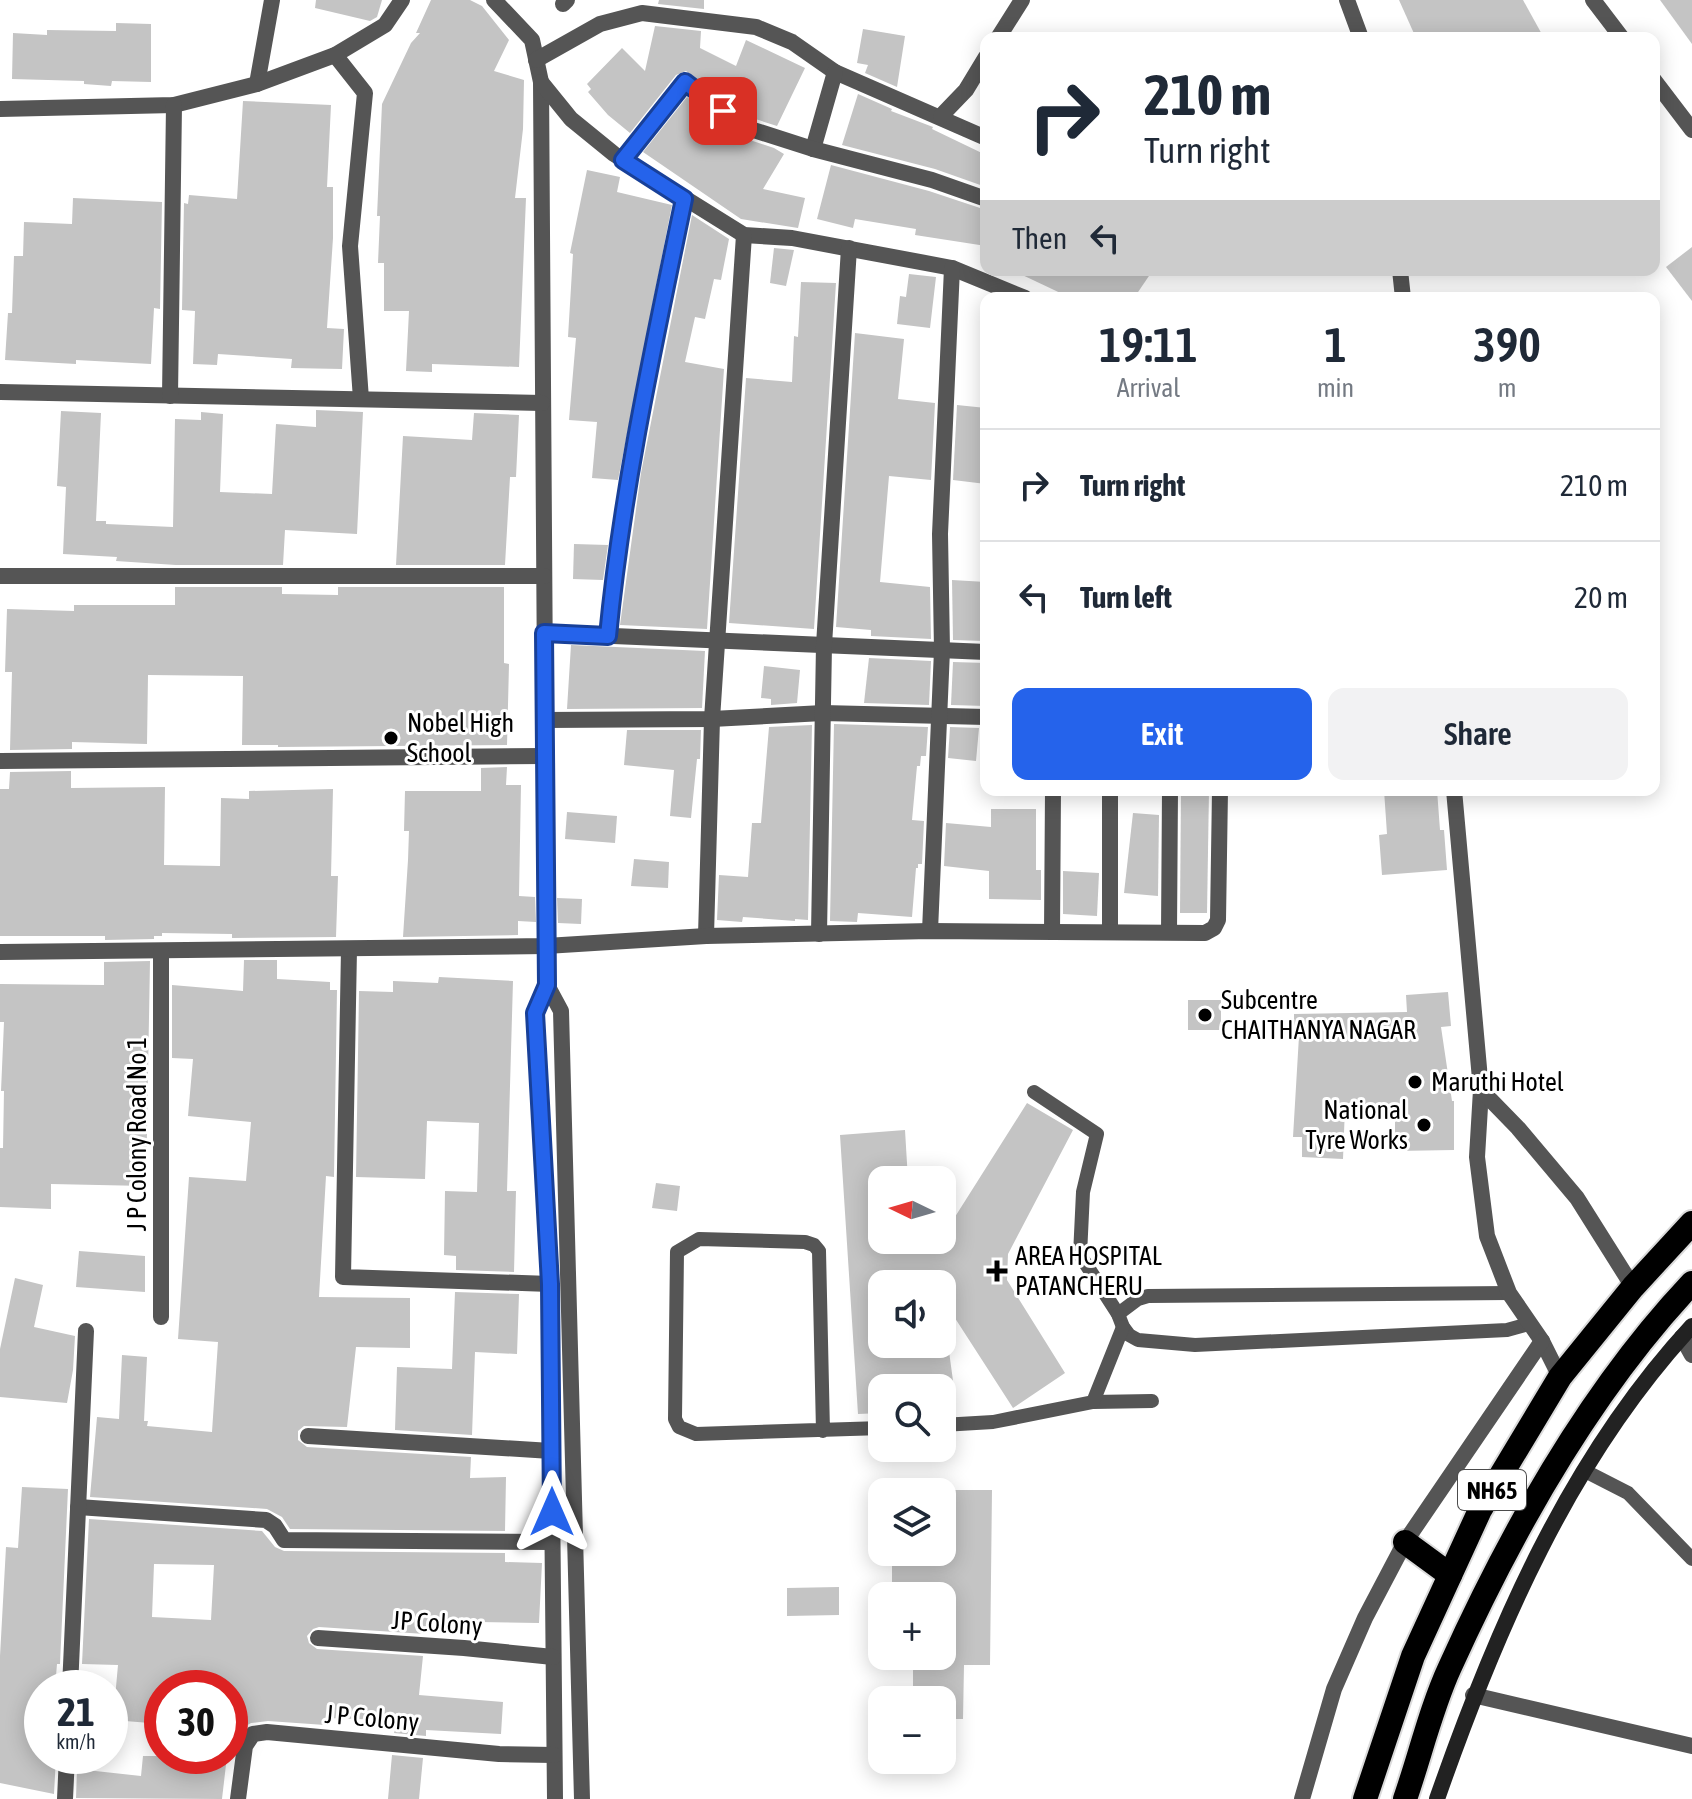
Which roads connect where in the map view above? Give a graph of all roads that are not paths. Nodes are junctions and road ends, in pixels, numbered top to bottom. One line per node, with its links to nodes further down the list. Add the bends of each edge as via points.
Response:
1 (272, 0): 16 (street)
2 (402, 0): 11 (street, via 385,25)
3 (494, 0): 12 (street, via 532,40)
4 (1022, 0): 8 (street)
5 (1347, 0): 9 (street)
6 (1593, 0): 10 (street)
7 (642, 6): 12 (street); 14 (street, via 756,27 792,42)
8 (1002, 32)
9 (1359, 32)
10 (1617, 32)
11 (335, 55): 16 (street); 33 (street, via 365,93 350,246)
12 (536, 60): 15 (street)
13 (980, 67): 20 (street)
14 (835, 72): 20 (street); 23 (street)
15 (541, 82): 24 (street, via 571,119); 34 (street)
16 (257, 84): 18 (street)
17 (1660, 88): 21 (street)
18 (174, 105): 19 (street); 32 (street)
19 (0, 109)
20 (941, 116): 22 (street)
21 (1692, 130)
22 (980, 135)
23 (813, 149): 24 (street, via 741,126 685,82); 25 (street)
24 (623, 160): 26 (street)
25 (980, 197)
26 (684, 199): 27 (street); 38 (street, via 644,389)
27 (744, 235): 28 (street); 39 (street)
28 (849, 248): 29 (street); 40 (street)
29 (952, 268): 30 (street); 41 (street, via 940,534)
30 (1010, 292)
31 (0, 392): 32 (street)
32 (170, 396): 33 (street)
33 (361, 399): 34 (street)
34 (542, 403): 36 (street)
35 (0, 576): 36 (street)
36 (544, 576): 37 (street)
37 (544, 633): 38 (street); 47 (street)
38 (608, 636): 39 (street)
39 (717, 640): 40 (street); 46 (street)
40 (824, 645): 41 (street); 43 (street)
41 (942, 650): 42 (street); 44 (street)
42 (980, 652)
43 (823, 713): 44 (street); 46 (street); 59 (street)
44 (939, 716): 45 (street); 55 (street)
45 (980, 717)
46 (712, 719): 47 (street); 60 (street)
47 (544, 720): 48 (street)
48 (545, 756): 49 (street); 61 (street)
49 (0, 761)
50 (1053, 796): 56 (street)
51 (1110, 796): 57 (street)
52 (1170, 796): 58 (street)
53 (1220, 796): 58 (street, via 1218,920 1205,933)
54 (1455, 796): 68 (street)
55 (930, 931): 56 (street); 59 (street)
56 (1052, 932): 57 (street)
57 (1110, 932): 58 (street)
58 (1169, 932)
59 (819, 934): 60 (street)
60 (706, 936): 61 (street)
61 (546, 946): 62 (street); 65 (street)
62 (349, 949): 63 (street); 72 (street, via 343,1277)
63 (161, 951): 64 (street); 75 (street, J P Colony Road No 1)
64 (0, 952)
65 (547, 985): 66 (street); 67 (street)
66 (561, 1011): 67 (street); 106 (street)
67 (535, 1013): 72 (street)
68 (1481, 1090): 73 (street, via 1577,1198); 74 (street, via 1477,1157 1487,1236)
69 (1034, 1092): 76 (lane, via 1097,1134 1083,1192 1080,1255)
70 (1692, 1223): 73 (highway, NH65)
71 (1692, 1283): 109 (highway, NH65, via 1593,1407 1519,1529 1449,1669)
72 (550, 1284): 89 (street)
73 (1633, 1287): 82 (highway, NH65)
74 (1509, 1293): 76 (lane, via 1148,1296 1138,1299); 77 (street)
75 (161, 1317)
76 (1120, 1321): 77 (lane, via 1138,1340 1195,1345 1493,1331); 84 (lane)
77 (1529, 1324): 80 (street)
78 (86, 1331): 91 (street)
79 (1687, 1331): 81 (street); 90 (street)
80 (1542, 1341): 82 (street); 93 (street)
81 (1692, 1355)
82 (1560, 1377): 95 (highway, NH65, via 1480,1510)
83 (1152, 1401): 84 (lane)
84 (1093, 1402): 85 (lane)
85 (956, 1424)
86 (868, 1429): 87 (lane)
87 (823, 1431): 87 (lane, via 696,1434 679,1427 677,1252 699,1239 805,1242 819,1251)
88 (308, 1436): 89 (street)
89 (551, 1451): 92 (street)
90 (1585, 1471): 94 (lane, via 1628,1493); 99 (street, via 1547,1532)
91 (78, 1507): 92 (street, via 266,1520 284,1540); 98 (street)
92 (552, 1542): 97 (street)
93 (1405, 1542): 95 (highway); 107 (street, via 1334,1689)
94 (1692, 1559)
95 (1450, 1575): 108 (highway, NH65, via 1413,1656)
96 (318, 1638): 97 (street, JP Colony)
97 (553, 1657): 101 (street)
98 (71, 1670)
99 (1473, 1695): 100 (street); 110 (street)
100 (1692, 1746)
101 (554, 1755): 104 (street, J P Colony, via 267,1732 253,1734 245,1746); 105 (street)
102 (66, 1774): 103 (street)
103 (65, 1799)
104 (238, 1799)
105 (555, 1799)
106 (582, 1799)
107 (1302, 1799)
108 (1365, 1799)
109 (1405, 1799)
110 (1437, 1799)

